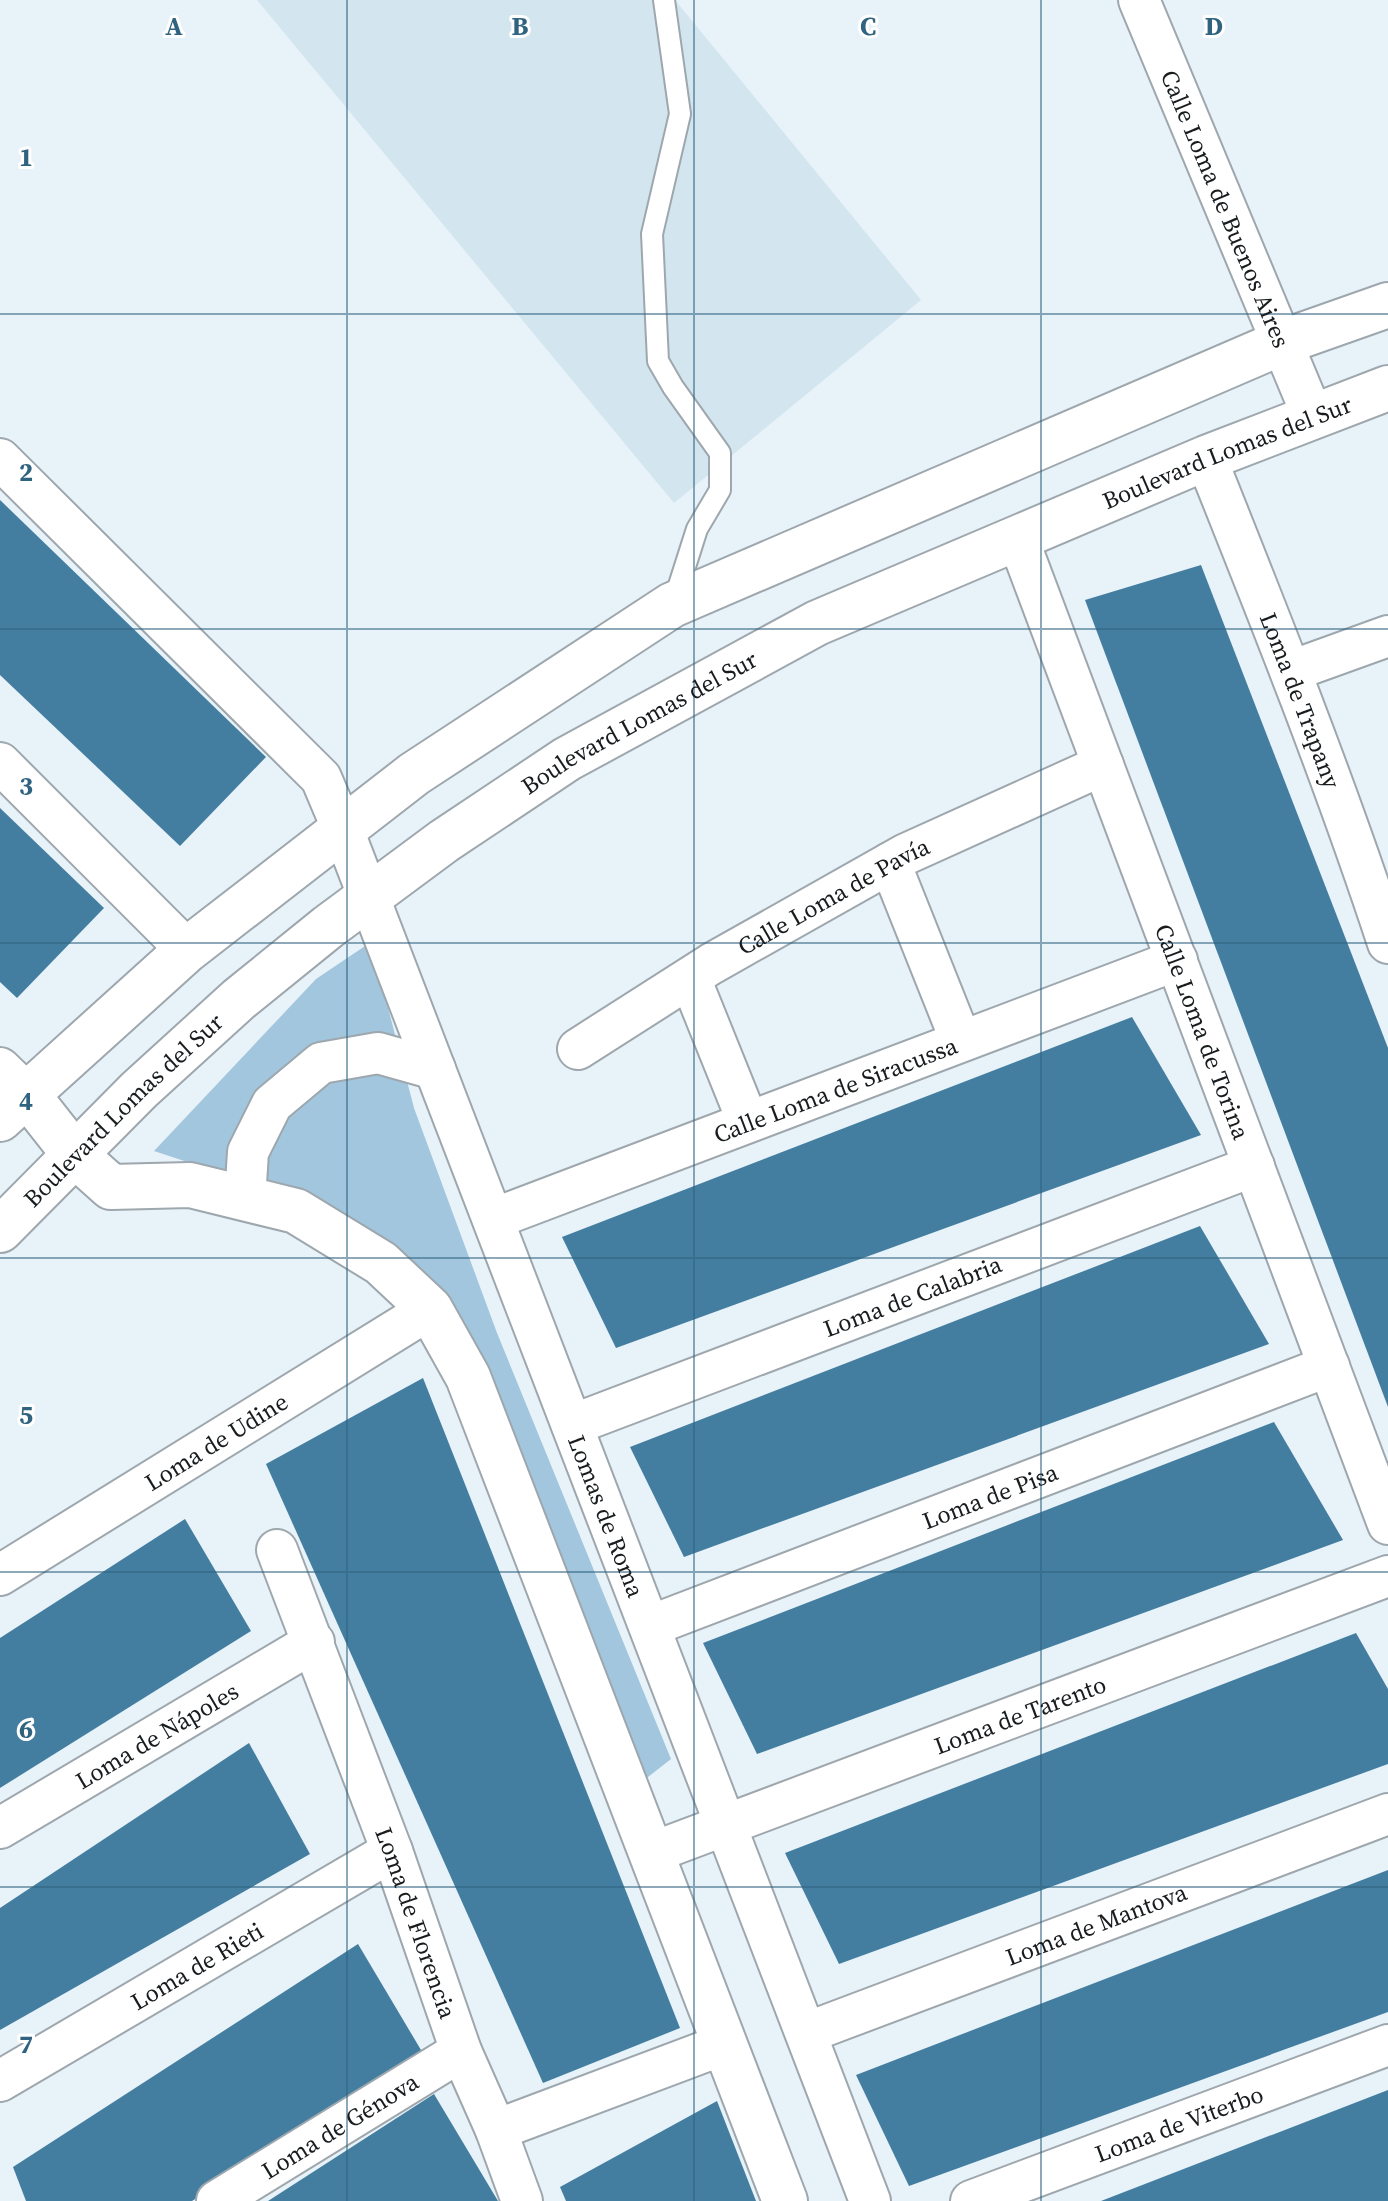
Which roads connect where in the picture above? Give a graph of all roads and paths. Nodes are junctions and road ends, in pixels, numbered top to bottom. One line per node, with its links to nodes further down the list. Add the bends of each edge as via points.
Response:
1 (664, 0): 10 (lane, via 680,114 652,234 658,361 720,453 720,490 697,529)
2 (1139, 0): 4 (street, Calle Loma de Buenos Aires)
3 (1388, 305): 4 (street)
4 (1283, 342): 6 (street, Calle Loma de Buenos Aires); 10 (street)
5 (1388, 388): 6 (street, Boulevard Lomas del Sur)
6 (1313, 417): 7 (street, Boulevard Lomas del Sur)
7 (1206, 458): 9 (street, Boulevard Lomas del Sur); 12 (street, Loma de Trapany)
8 (0, 459): 15 (street, Lomas de Roma, via 321,778)
9 (1018, 539): 14 (street, Calle Loma de Torina); 18 (street, Boulevard Lomas del Sur, via 817,623 567,759)
10 (672, 605): 15 (street, via 414,774)
11 (1388, 636): 12 (street)
12 (1291, 671): 17 (street, Loma de Trapany)
13 (0, 763): 20 (street)
14 (1103, 765): 16 (street, Calle Loma de Pavía); 21 (street, Calle Loma de Torina)
15 (343, 830): 18 (street, Lomas de Roma); 20 (street)
16 (890, 863): 22 (street, Calle Loma de Pavía); 23 (street)
17 (1376, 866): 19 (street, Loma de Trapany)
18 (369, 897): 25 (street, Lomas de Roma); 28 (street, Boulevard Lomas del Sur, via 239,999)
19 (1388, 943)
20 (187, 950): 26 (street)
21 (1177, 960): 23 (street, Calle Loma de Siracussa); 29 (street, Calle Loma de Torina)
22 (690, 978): 24 (street, Calle Loma de Pavía); 27 (street)
23 (961, 1041): 27 (street, Calle Loma de Siracussa)
24 (578, 1049)
25 (435, 1069): 30 (street, via 378,1053 321,1063 272,1104 248,1152); 31 (street, Lomas de Roma)
26 (9, 1093): 28 (street)
27 (748, 1122): 31 (street, Calle Loma de Siracussa)
28 (74, 1154): 30 (street, via 111,1187 190,1185); 32 (street, Boulevard Lomas del Sur)
29 (1254, 1166): 34 (street, Calle Loma de Torina); 35 (street, Loma de Calabria)
30 (245, 1199): 33 (street, via 296,1211 381,1263)
31 (493, 1219): 35 (street, Lomas de Roma)
32 (0, 1230)
33 (430, 1309): 38 (street, Loma de Udine); 46 (street, via 468,1377)
34 (1329, 1366): 36 (street, Calle Loma de Torina); 40 (street, Loma de Pisa)
35 (572, 1425): 40 (street, Lomas de Roma)
36 (1388, 1524)
37 (277, 1550): 41 (street, Loma de Florencia)
38 (0, 1575)
39 (1388, 1576): 43 (street, Loma de Tarento)
40 (650, 1626): 43 (street, Lomas de Roma)
41 (314, 1642): 44 (street, Loma de Nápoles); 45 (street, Loma de Florencia)
42 (1388, 1814): 47 (street, Loma de Mantova)
43 (726, 1824): 46 (street, Loma de Tarento); 47 (street, Lomas de Roma)
44 (0, 1828)
45 (392, 1851): 50 (street, Loma de Florencia); 51 (street, Loma de Rieti)
46 (651, 1853): 48 (street)
47 (806, 2033): 56 (street, Lomas de Roma)
48 (725, 2044): 52 (street); 55 (street)
49 (1388, 2045): 57 (street, Loma de Viterbo)
50 (461, 2051): 52 (street, Loma de Florencia); 53 (street, Loma de Génova)
51 (0, 2081)
52 (496, 2130): 54 (street, Loma de Florencia)
53 (217, 2201)
54 (522, 2201)
55 (785, 2201)
56 (870, 2201)
57 (971, 2201)

